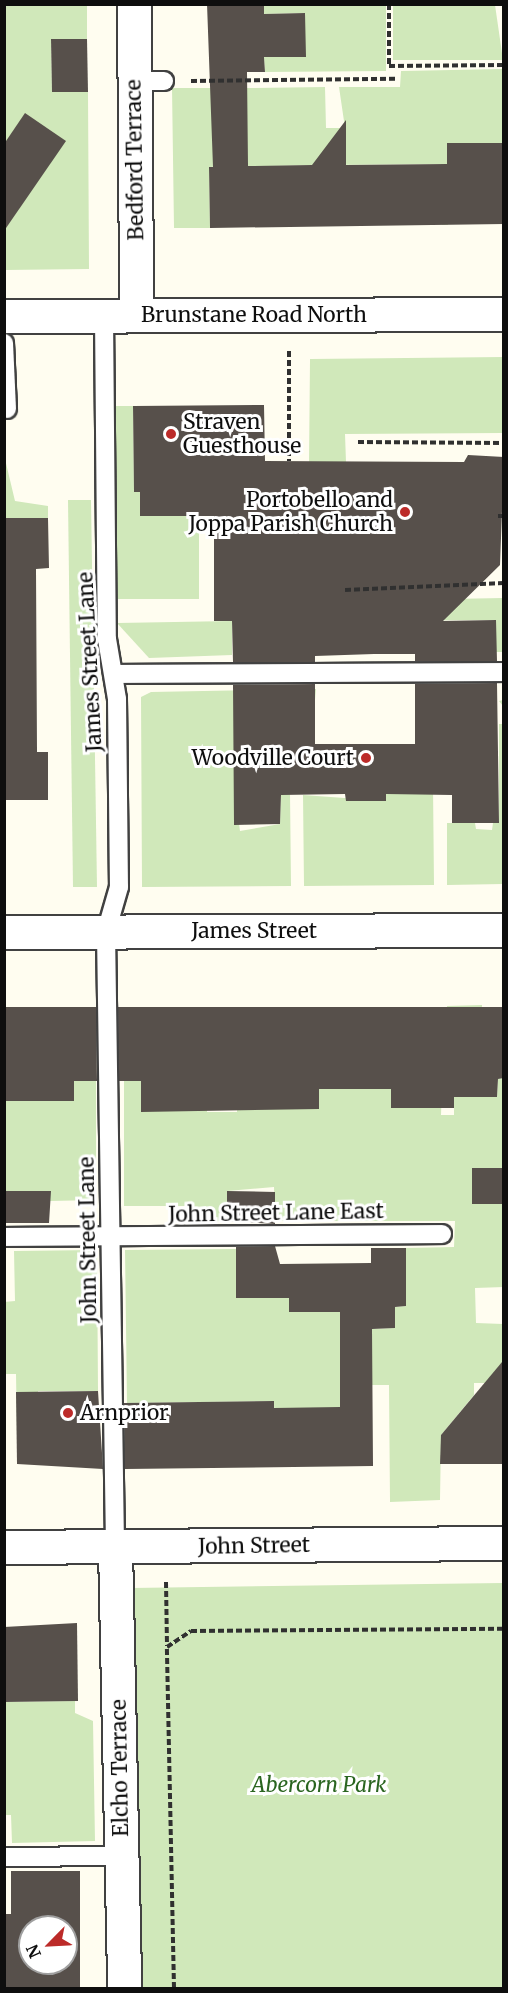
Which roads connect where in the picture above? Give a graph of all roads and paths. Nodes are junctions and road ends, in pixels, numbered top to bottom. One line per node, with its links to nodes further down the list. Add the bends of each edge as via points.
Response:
1 (134, 4): 5 (street, Bedford Terrace)
2 (389, 4): 3 (path, via 389,66)
3 (504, 65)
4 (396, 79): 5 (path)
5 (148, 81): 9 (street, Bedford Terrace)
6 (289, 314): 7 (street, Brunstane Road North); 9 (street, Brunstane Road North); 15 (path)
7 (504, 314)
8 (104, 315): 9 (street, Brunstane Road North); 10 (street, Brunstane Road North); 21 (lane, James Street Lane, via 107,639)
9 (136, 315)
10 (4, 316)
11 (4, 343): 12 (lane)
12 (7, 409)
13 (358, 442): 14 (path)
14 (504, 444)
15 (289, 461)
16 (498, 516): 17 (path)
17 (504, 516)
18 (504, 583): 19 (path)
19 (345, 590)
20 (504, 672): 21 (lane)
21 (115, 674): 24 (lane, James Street Lane, via 119,887)
22 (504, 930): 24 (street, James Street)
23 (4, 932): 24 (street, James Street)
24 (106, 932): 27 (lane, John Street Lane)
25 (442, 1234): 27 (lane, John Street Lane East)
26 (4, 1237): 27 (lane, John Street Lane East)
27 (111, 1237): 30 (lane, John Street Lane)
28 (504, 1543): 31 (street, John Street)
29 (4, 1547): 30 (street, John Street)
30 (115, 1547): 31 (street, John Street); 35 (street, Elcho Terrace)
31 (165, 1548): 33 (path)
32 (504, 1629): 33 (path, via 191,1631)
33 (167, 1647): 37 (path)
34 (4, 1857): 35 (lane)
35 (121, 1857): 36 (street, Elcho Terrace)
36 (124, 1989)
37 (174, 1989)

